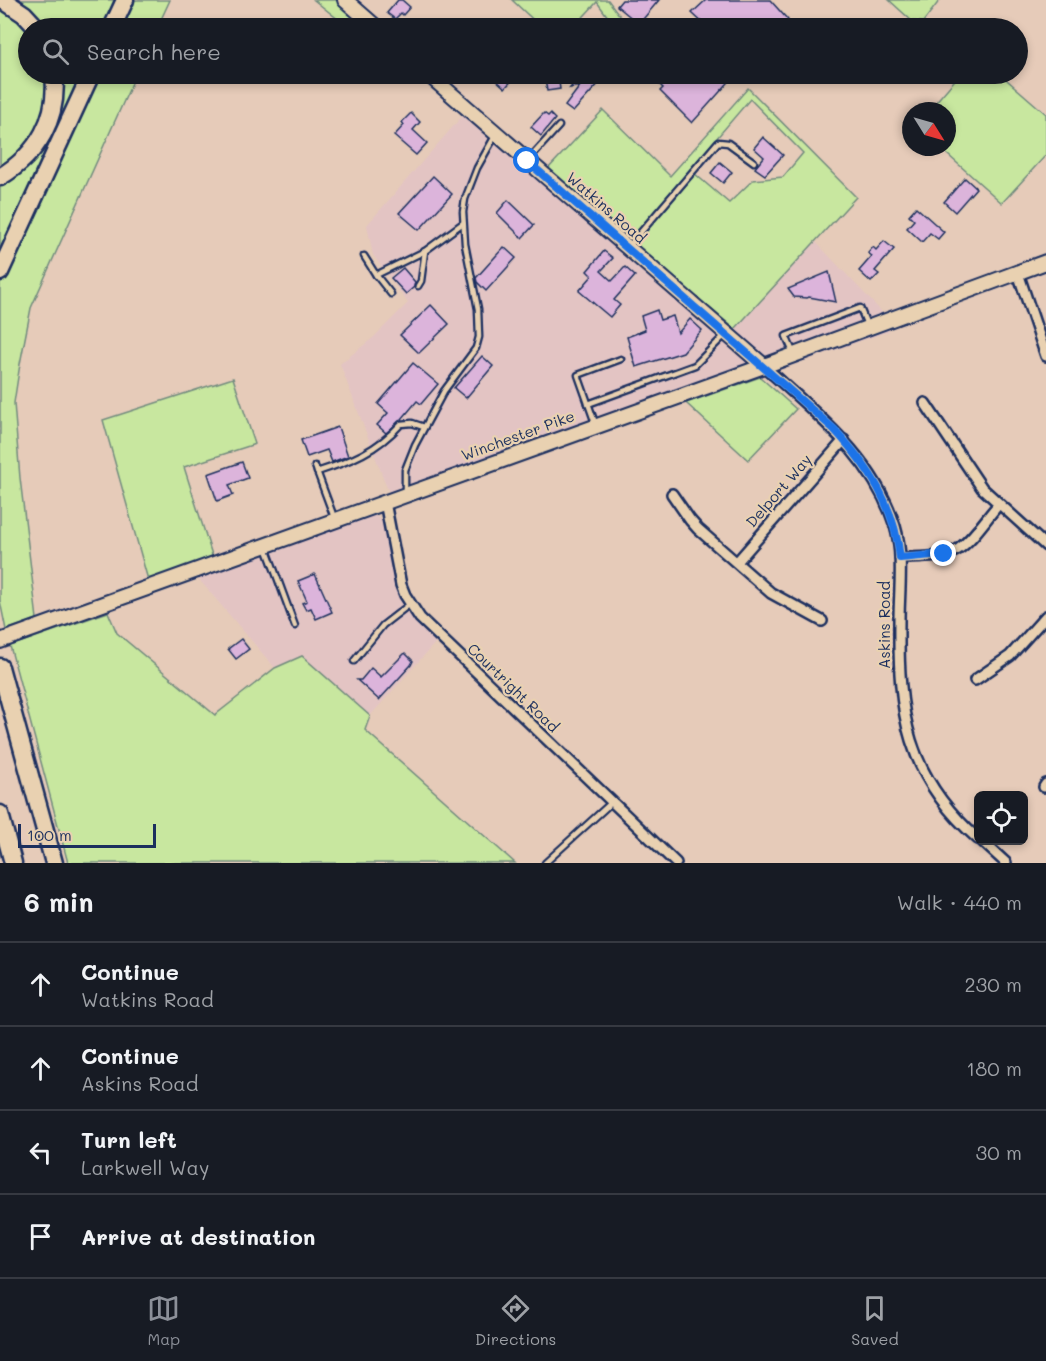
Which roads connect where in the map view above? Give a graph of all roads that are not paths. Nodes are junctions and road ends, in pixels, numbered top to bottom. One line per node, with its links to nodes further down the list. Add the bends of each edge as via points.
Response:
1 (3, 0): 4 (highway)
2 (125, 0): 5 (highway)
3 (345, 0): 6 (main road)
4 (28, 18)
5 (117, 18)
6 (366, 18)
7 (56, 84): 14 (highway, via 53,110 42,138 29,155)
8 (86, 84): 20 (highway)
9 (439, 84): 11 (main road, Watkins Road)
10 (559, 126): 12 (lane)
11 (496, 134): 12 (main road, Watkins Road); 15 (lane, via 465,199)
12 (527, 161): 16 (main road, Watkins Road)
13 (754, 162): 16 (lane, via 728,143 718,142)
14 (0, 177)
15 (464, 223): 17 (lane); 35 (lane, via 479,336 476,348)
16 (627, 248): 26 (main road, Watkins Road)
17 (425, 251): 22 (lane); 23 (lane)
18 (364, 256): 22 (lane)
19 (1046, 262): 21 (main road, Winchester Pike)
20 (0, 272)
21 (1018, 273): 25 (main road, Winchester Pike); 27 (street)
22 (376, 275): 24 (lane)
23 (418, 286)
24 (391, 294)
25 (868, 328): 28 (main road, Winchester Pike); 28 (lane, via 860,308 786,336)
26 (727, 333): 31 (main road, Watkins Road); 33 (lane, via 695,365)
27 (1044, 343): 29 (street)
28 (794, 355): 31 (main road, Winchester Pike)
29 (1046, 356)
30 (621, 359): 33 (lane, via 578,375)
31 (764, 366): 34 (main road, Winchester Pike); 36 (street, Askins Road)
32 (926, 403): 42 (street, via 973,476)
33 (588, 404): 34 (lane)
34 (596, 426): 39 (main road, Winchester Pike)
35 (424, 427): 38 (lane, via 400,424 375,448); 39 (lane, via 405,470)
36 (844, 440): 46 (street, Askins Road, via 882,495 895,526); 47 (street, Delport Way)
37 (315, 466): 38 (lane)
38 (317, 472): 43 (lane)
39 (405, 494): 41 (main road, Winchester Pike)
40 (672, 494): 47 (street, via 694,525)
41 (385, 502): 43 (main road, Winchester Pike); 48 (street, Courtright Road, via 401,585)
42 (999, 504): 45 (street); 46 (street, via 956,550)
43 (335, 519): 44 (main road, Winchester Pike)
44 (265, 545): 51 (lane); 52 (main road, Winchester Pike)
45 (1046, 546)
46 (900, 558): 58 (street, Askins Road, via 901,698 908,735 939,798)
47 (737, 562): 50 (street, via 771,593)
48 (410, 604): 53 (lane, via 383,625); 56 (street, Courtright Road, via 430,630)
49 (1046, 616): 55 (street, via 1010,656)
50 (822, 621)
51 (295, 626)
52 (0, 641)
53 (354, 661)
54 (0, 667): 61 (highway)
55 (975, 680)
56 (612, 802): 62 (lane); 63 (street, Courtright Road)
57 (0, 814): 60 (highway)
58 (974, 834)
59 (986, 845): 64 (street, Askins Road)
60 (13, 863)
61 (54, 863)
62 (545, 863)
63 (676, 863)
64 (1006, 863)

